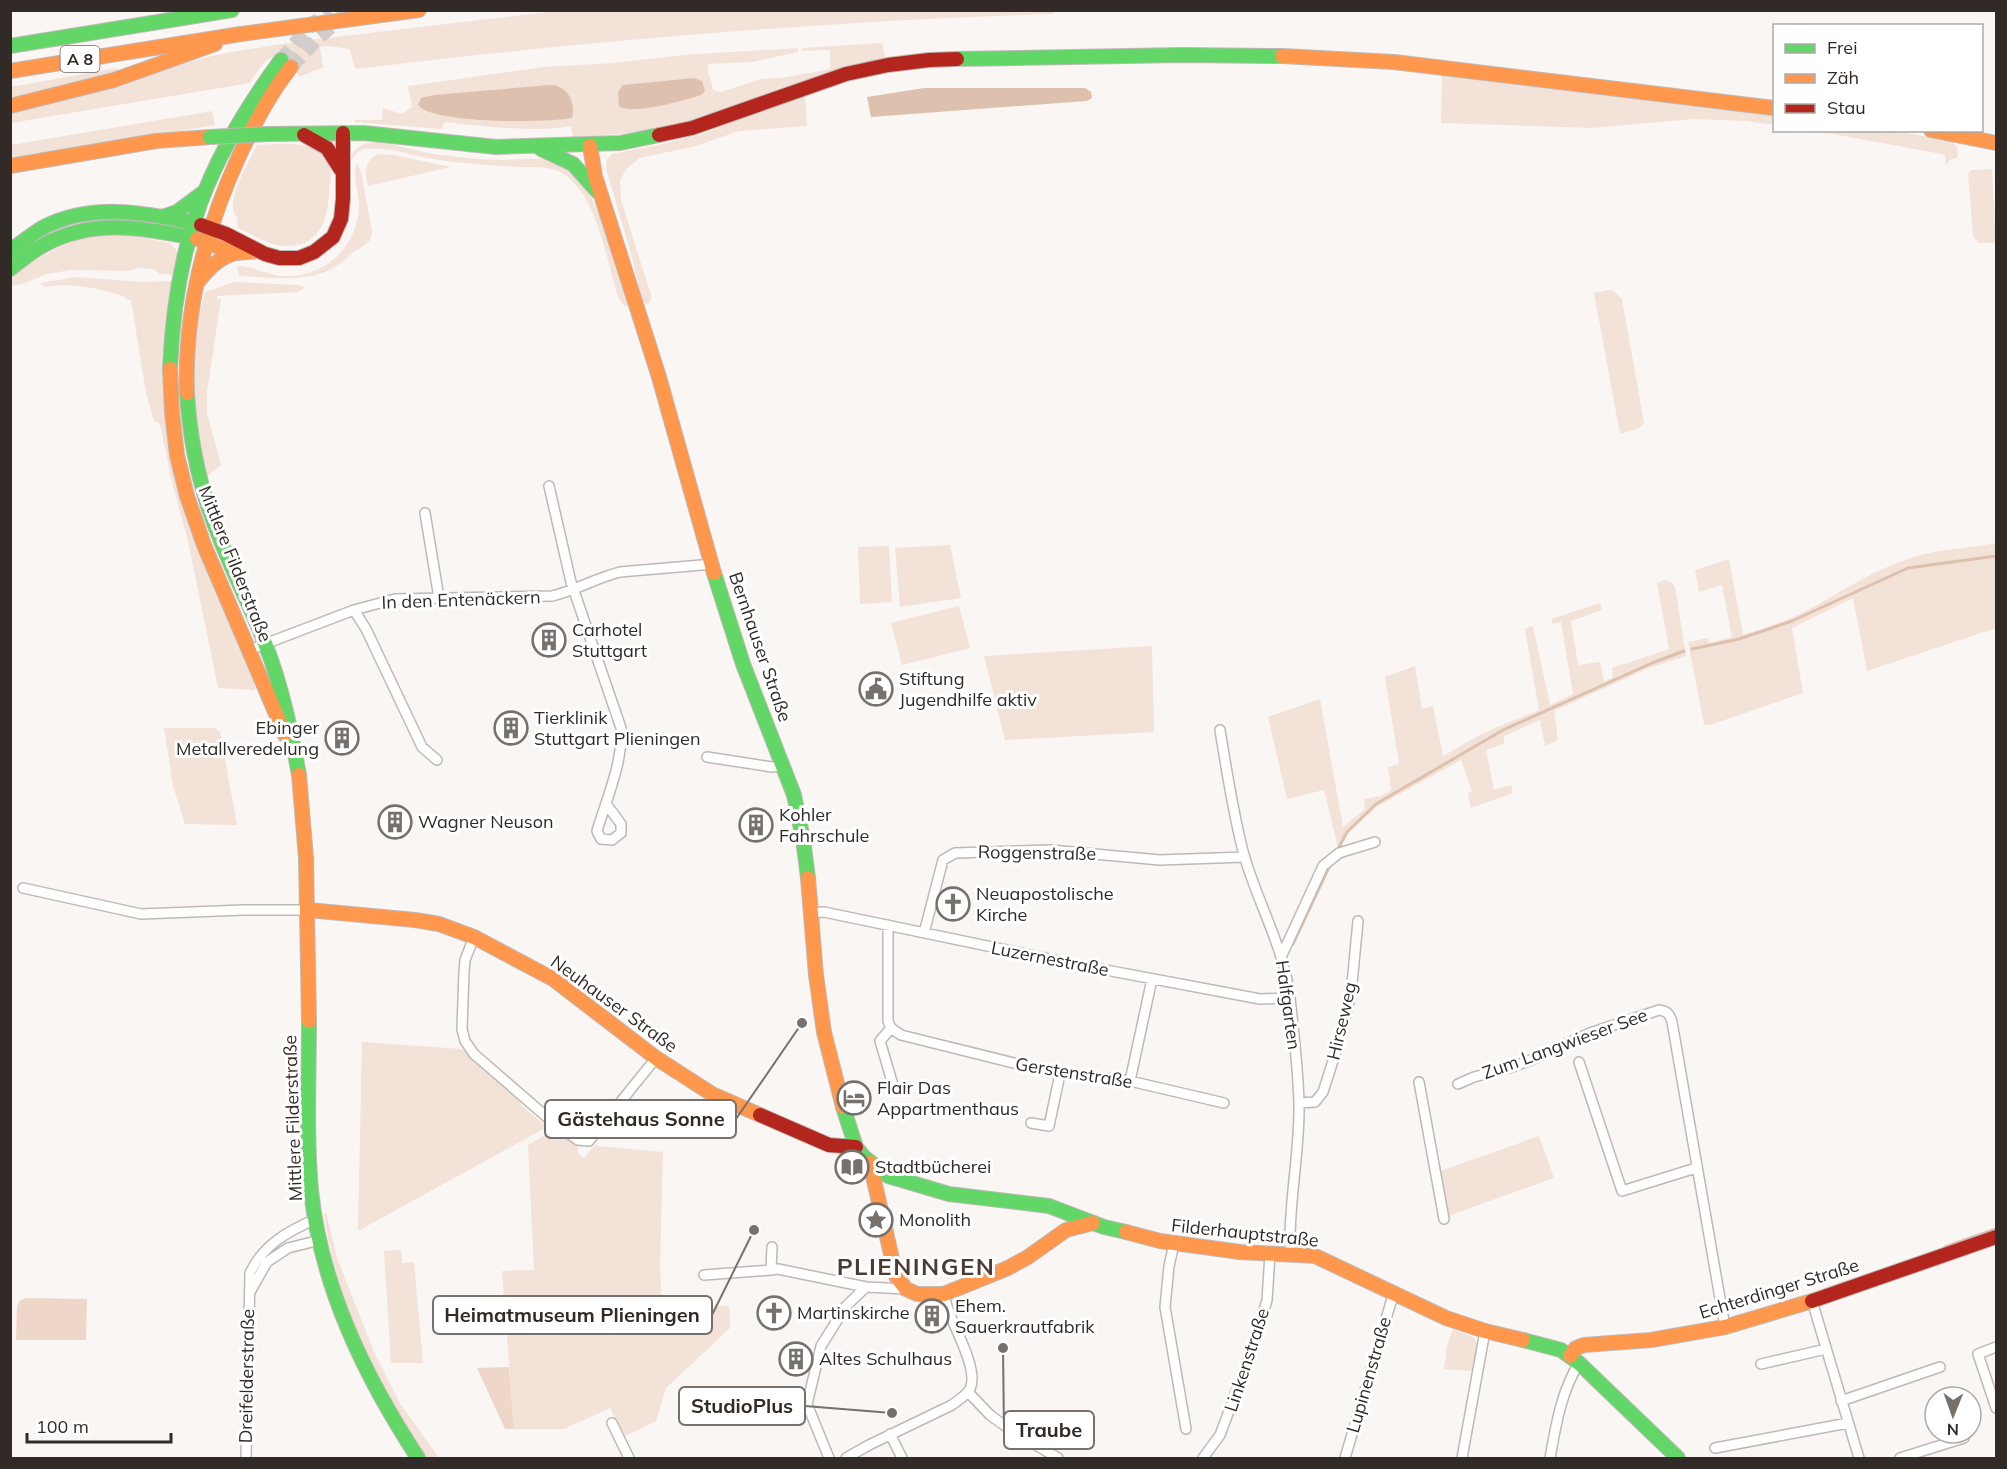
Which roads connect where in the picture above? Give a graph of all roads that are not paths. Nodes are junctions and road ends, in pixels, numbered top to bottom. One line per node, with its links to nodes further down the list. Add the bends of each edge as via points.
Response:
1 (232, 10): 4 (main road, A 8)
2 (419, 10): 3 (main road, A 8)
3 (241, 34): 5 (main road, A 8); 6 (main road, via 120,77)
4 (10, 46)
5 (10, 71)
6 (10, 106)
7 (1773, 108): 12 (main road, via 1334,57 1251,54 949,59 888,64 846,74 682,131)
8 (1940, 132): 11 (main road)
9 (299, 133): 10 (main road); 14 (main road, bridge, via 156,141); 15 (main road, via 330,149)
10 (343, 133): 13 (main road, via 487,147); 15 (main road)
11 (1996, 143)
12 (590, 146): 13 (main road); 17 (main road, Bernhauser Straße)
13 (537, 147): 17 (main road, via 573,164)
14 (10, 166)
15 (341, 170): 24 (main road, via 343,216 326,243 312,254 294,260)
16 (204, 192): 18 (main road, via 177,212); 19 (main road, Mittlere Filderstraße); 20 (main road, Mittlere Filderstraße, via 237,124 286,63 227,182)
17 (601, 196): 30 (main road, Bernhauser Straße)
18 (162, 217): 19 (main road); 23 (main road, via 113,211 82,213 45,227)
19 (194, 223): 20 (main road); 21 (main road, Mittlere Filderstraße)
20 (210, 228): 22 (main road, Mittlere Filderstraße); 24 (main road)
21 (189, 237): 22 (main road); 26 (main road, via 127,226 93,226 55,238); 35 (main road, Mittlere Filderstraße, via 173,329 171,384 175,437 195,521)
22 (205, 241): 25 (main road); 27 (main road, Mittlere Filderstraße)
23 (10, 251)
24 (260, 251): 25 (main road)
25 (236, 253): 27 (main road, via 214,263)
26 (10, 269)
27 (194, 287): 34 (main road, Mittlere Filderstraße, via 186,379 195,462 220,539)
28 (549, 486): 31 (street)
29 (425, 513): 32 (street)
30 (713, 564): 31 (street, In den Entenäckern, via 620,572); 40 (main road, Bernhauser Straße, via 723,605)
31 (574, 591): 32 (street, In den Entenäckern, via 552,596); 41 (street, via 621,728 622,745)
32 (439, 598): 33 (street, In den Entenäckern, via 395,599)
33 (354, 610): 34 (street, In den Entenäckern); 39 (street, via 422,747)
34 (267, 644): 35 (street, In den Entenäckern); 37 (main road, Mittlere Filderstraße, via 287,712)
35 (249, 650): 37 (main road, Mittlere Filderstraße)
36 (1220, 729): 43 (street, Halfgarten)
37 (294, 754): 45 (main road, Mittlere Filderstraße, via 301,789)
38 (707, 757): 40 (street)
39 (437, 760)
40 (782, 766): 46 (main road, Bernhauser Straße, via 800,821)
41 (607, 805)
42 (1375, 842): 51 (street, via 1339,853 1323,866)
43 (1245, 857): 49 (street, Roggenstraße, via 1160,860 1051,850 955,853 943,860); 51 (street, Halfgarten)
44 (23, 888): 45 (street, Neuhauser Straße, via 141,914)
45 (308, 910): 50 (main road, Neuhauser Straße, via 416,920); 71 (main road, Mittlere Filderstraße, via 309,1128)
46 (811, 913): 48 (street, Luzernestraße); 65 (main road, Bernhauser Straße, via 824,1032)
47 (1358, 921): 63 (street, Hirseweg, via 1351,994 1323,1092 1315,1102)
48 (888, 925): 49 (street, Luzernestraße); 54 (street)
49 (924, 933): 52 (street, Luzernestraße)
50 (474, 937): 55 (main road, Neuhauser Straße, via 553,979); 55 (street, via 465,960 465,1041 474,1054 578,1140 589,1141)
51 (1282, 955): 53 (street, Halfgarten)
52 (1152, 979): 53 (street, Luzernestraße, via 1260,999); 58 (street)
53 (1290, 998): 63 (street, Halfgarten)
54 (891, 1028): 57 (street, Gerstenstraße, via 901,1035); 61 (street, via 880,1041)
55 (656, 1058): 65 (main road, Neuhauser Straße, via 712,1094 829,1145)
56 (1579, 1062): 67 (street, via 1622,1191)
57 (1060, 1074): 58 (street, Gerstenstraße); 64 (street, via 1049,1126)
58 (1130, 1082): 62 (street, Gerstenstraße)
59 (1419, 1082): 72 (street)
60 (1458, 1084): 67 (street, Zum Langwieser See, via 1531,1060 1590,1033 1665,1011 1670,1016)
61 (893, 1085)
62 (1224, 1103)
63 (1299, 1103): 80 (street, Halfgarten)
64 (1032, 1123)
65 (856, 1146): 66 (main road, Bernhauser Straße)
66 (870, 1163): 68 (main road, Filderhauptstraße); 69 (main road)
67 (1696, 1168): 91 (street)
68 (888, 1176): 69 (main road); 70 (main road, Filderhauptstraße, via 949,1194)
69 (875, 1185): 83 (main road)
70 (1062, 1209): 73 (main road, Filderhauptstraße); 74 (main road)
71 (316, 1219): 76 (main road, Mittlere Filderstraße); 88 (street, Dreifelderstraße, via 293,1229 265,1249 250,1273)
72 (1444, 1219)
73 (1094, 1223): 74 (main road); 77 (main road, Filderhauptstraße)
74 (1066, 1230): 89 (main road, via 1008,1268)
75 (1996, 1237): 90 (main road, Echterdinger Straße)
76 (320, 1240): 88 (street, Dreifelderstraße, via 288,1248 267,1262); 108 (main road, Mittlere Filderstraße, via 358,1357)
77 (1174, 1244): 79 (main road, Filderhauptstraße); 103 (street, via 1165,1307)
78 (772, 1247): 81 (street)
79 (1270, 1254): 80 (main road, Filderhauptstraße); 114 (street, Linkenstraße, via 1267,1300 1255,1341 1220,1435)
80 (1290, 1254): 87 (main road, Filderhauptstraße, via 1329,1261)
81 (771, 1270): 82 (street); 84 (street)
82 (704, 1275)
83 (896, 1276): 85 (street); 86 (main road)
84 (866, 1287): 85 (street); 110 (street, via 846,1306 821,1347 807,1404)
85 (883, 1288): 86 (street)
86 (906, 1289): 89 (main road, via 922,1295)
87 (1396, 1293): 92 (main road, Filderhauptstraße, via 1446,1318); 115 (street, Lupinenstraße)
88 (249, 1294): 107 (street, Dreifelderstraße)
89 (944, 1294): 98 (street, via 967,1359 971,1382)
90 (1812, 1301): 91 (main road, Echterdinger Straße); 94 (street)
91 (1725, 1327): 95 (main road, Echterdinger Straße, via 1663,1339 1584,1345 1576,1348)
92 (1485, 1331): 95 (main road, Filderhauptstraße, via 1549,1346); 116 (street)
93 (1996, 1347): 100 (street, via 1978,1354)
94 (1826, 1349): 96 (street); 99 (street)
95 (1575, 1359): 117 (street); 118 (main road, Filderhauptstraße)
96 (1761, 1364)
97 (1940, 1367): 99 (street)
98 (968, 1392): 104 (street, via 952,1405); 113 (street, via 990,1415)
99 (1841, 1401): 102 (street)
100 (1996, 1408)
101 (612, 1423): 109 (street)
102 (1848, 1423): 106 (street); 119 (street)
103 (1186, 1429)
104 (890, 1434): 111 (street); 112 (street)
105 (1942, 1445): 120 (street)
106 (1715, 1448)
107 (246, 1458)
108 (418, 1458)
109 (629, 1458)
110 (829, 1458)
111 (846, 1458)
112 (902, 1458)
113 (1058, 1458)
114 (1203, 1458)
115 (1345, 1458)
116 (1462, 1458)
117 (1550, 1458)
118 (1678, 1458)
119 (1859, 1458)
120 (1900, 1458)

